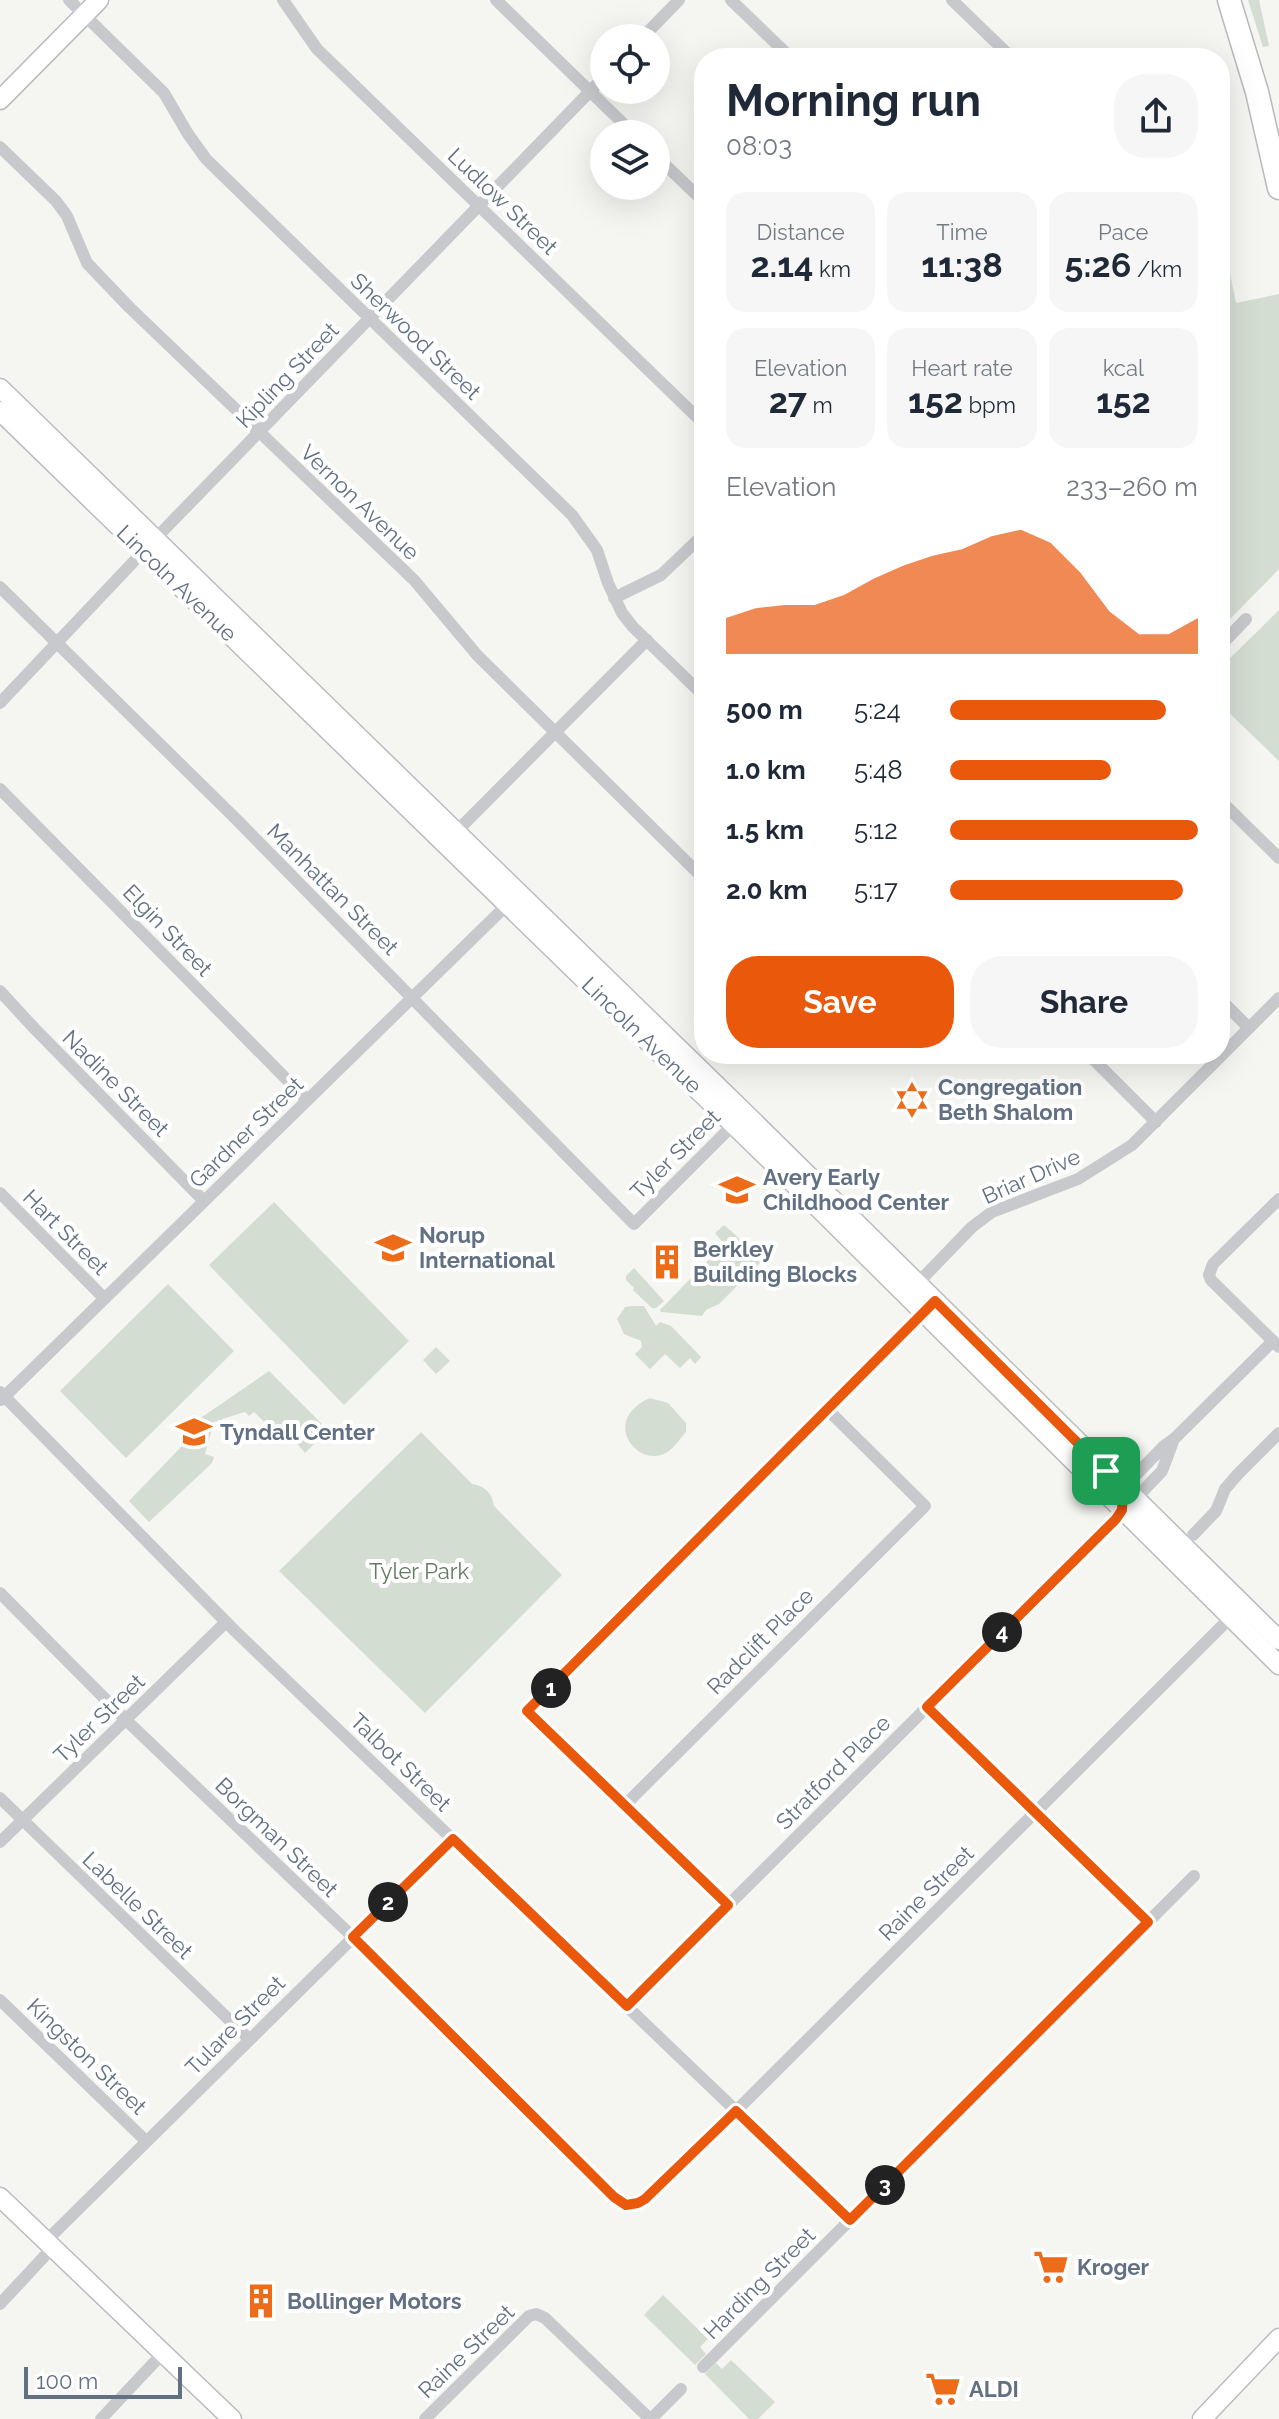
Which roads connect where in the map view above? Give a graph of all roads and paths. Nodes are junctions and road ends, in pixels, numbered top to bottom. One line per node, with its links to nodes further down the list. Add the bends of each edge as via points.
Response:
1 (69, 0): 9 (street, Sherwood Street)
2 (99, 0): 9 (street)
3 (283, 0): 20 (street, Ludlow Street, via 317,49)
4 (496, 0): 13 (street)
5 (679, 0): 10 (street)
6 (731, 0): 11 (street)
7 (952, 0): 12 (street)
8 (1229, 0): 18 (highway)
9 (84, 15): 14 (street); 21 (street, Sherwood Street, via 164,93 206,159)
10 (656, 24)
11 (781, 48)
12 (1002, 48)
13 (589, 91): 15 (street); 20 (street, Kipling Street)
14 (0, 100)
15 (619, 120)
16 (0, 147): 25 (street, Vernon Avenue, via 56,201 87,263)
17 (670, 169): 19 (street)
18 (1279, 188)
19 (694, 192)
20 (479, 205): 21 (street, Kipling Street); 24 (street, Ludlow Street)
21 (369, 319): 25 (street, Kipling Street); 29 (street, Sherwood Street, via 572,515 597,550)
22 (0, 388): 27 (street, Lincoln Avenue)
23 (0, 411): 27 (street, Lincoln Avenue)
24 (694, 414)
25 (259, 432): 27 (street, Kipling Street); 36 (street, Vernon Avenue, via 414,580 477,655)
26 (694, 544): 29 (street, via 661,575)
27 (149, 545): 33 (street, Kipling Street); 39 (street, Lincoln Avenue)
28 (0, 587): 33 (street, Manhattan Street)
29 (614, 598): 32 (street, Sherwood Street)
30 (1246, 619): 31 (street)
31 (1230, 636)
32 (647, 640): 34 (street, Sherwood Street); 36 (street)
33 (57, 643): 35 (street, Kipling Street); 44 (street, Manhattan Street)
34 (694, 686)
35 (0, 703)
36 (555, 732): 39 (street); 41 (street, Vernon Avenue)
37 (0, 789): 51 (street, Elgin Street)
38 (1230, 810): 40 (street)
39 (451, 837): 42 (street, Lincoln Avenue)
40 (1279, 858)
41 (694, 869)
42 (513, 899): 44 (street, Gardner Street); 52 (street, Lincoln Avenue)
43 (0, 991): 56 (street, Nadine Street)
44 (411, 997): 51 (street, Gardner Street); 57 (street, Manhattan Street)
45 (1279, 998): 47 (street, Briar Drive)
46 (1230, 1009): 47 (street)
47 (1249, 1028): 48 (street, Briar Drive)
48 (1230, 1047)
49 (1098, 1064): 53 (street)
50 (1213, 1064): 53 (street, Briar Drive)
51 (307, 1100): 56 (street, Gardner Street)
52 (739, 1119): 57 (street, Tyler Street); 58 (street, Lincoln Avenue)
53 (1156, 1122): 58 (street, Briar Drive, via 1124,1151 1078,1179 981,1219)
54 (0, 1193): 59 (street, Hart Street)
55 (1279, 1199): 61 (street, via 1213,1264 1209,1275)
56 (204, 1201): 59 (street, Gardner Street)
57 (634, 1224)
58 (912, 1289): 60 (street, Lincoln Avenue)
59 (104, 1298): 62 (street, Gardner Street)
60 (930, 1307): 63 (street); 65 (street, Lincoln Avenue)
61 (1276, 1344): 65 (street, Stratford Place, via 1174,1439 1162,1471)
62 (1, 1396): 69 (street, Talbot Street)
63 (828, 1410): 75 (street, Radclift Place, via 925,1506); 75 (street, via 527,1711)
64 (1279, 1433): 66 (street, via 1225,1489 1216,1511)
65 (1127, 1499): 68 (street, Lincoln Avenue); 72 (street, Stratford Place)
66 (1193, 1535)
67 (0, 1593): 73 (street, Borgman Street)
68 (1236, 1611): 70 (street, Lincoln Avenue); 71 (street, Lincoln Avenue); 76 (street, Raine Street)
69 (226, 1622): 73 (street, Tyler Street); 78 (street, Talbot Street)
70 (1279, 1640)
71 (1279, 1665)
72 (927, 1707): 76 (street); 81 (street, Stratford Place)
73 (126, 1720): 77 (street, Tyler Street); 83 (street, Borgman Street)
74 (0, 1798): 77 (street, Labelle Street)
75 (624, 1806): 81 (street)
76 (1035, 1812): 82 (street); 87 (street, Raine Street)
77 (22, 1821): 79 (street, Tyler Street); 86 (street, Labelle Street)
78 (453, 1839): 83 (street, Tulare Street); 85 (street, Talbot Street)
79 (0, 1842)
80 (1194, 1876): 82 (street, Harding Street)
81 (728, 1905): 85 (street, Stratford Place)
82 (1148, 1922): 91 (street, Harding Street)
83 (353, 1937): 86 (street, Tulare Street); 90 (street, Borgman Street, via 614,2197)
84 (0, 2000): 88 (street, Kingston Street)
85 (627, 2006): 87 (street, Talbot Street)
86 (249, 2039): 88 (street, Tulare Street)
87 (736, 2111): 90 (street, Raine Street, via 645,2199); 91 (street, Talbot Street)
88 (146, 2141): 92 (street, Tulare Street)
89 (0, 2197): 92 (street)
90 (632, 2204)
91 (850, 2220): 96 (street, Harding Street)
92 (49, 2244): 93 (street, Tulare Street); 95 (street)
93 (0, 2304)
94 (1279, 2339): 102 (street)
95 (163, 2353): 98 (street); 99 (street)
96 (703, 2367)
97 (681, 2389): 101 (street)
98 (101, 2419)
99 (232, 2419)
100 (425, 2419): 101 (street, Raine Street, via 536,2314)
101 (650, 2419)
102 (1202, 2419)

